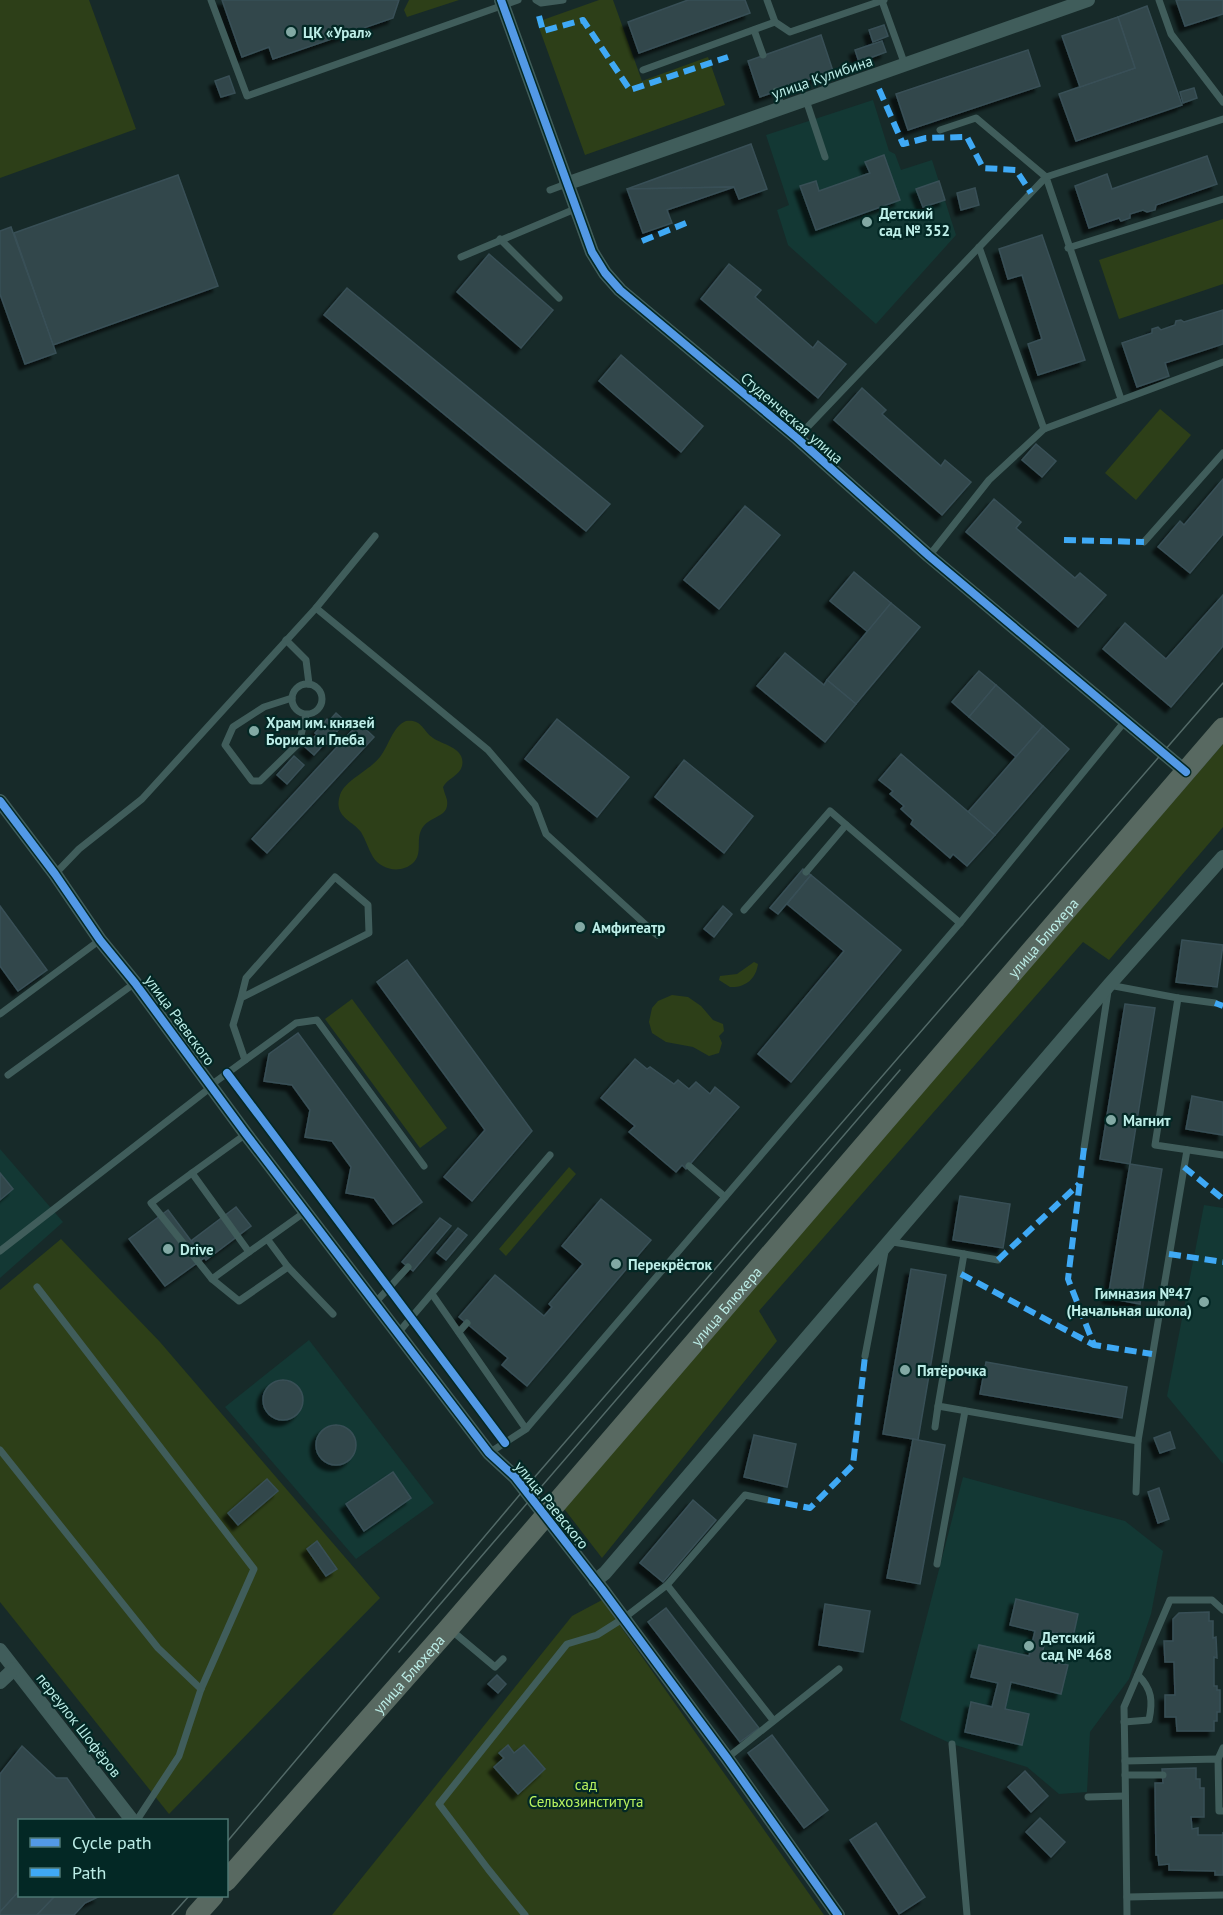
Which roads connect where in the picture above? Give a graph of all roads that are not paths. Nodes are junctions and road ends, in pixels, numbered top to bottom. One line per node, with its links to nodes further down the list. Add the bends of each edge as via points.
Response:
1 (212, 0): 9 (lane, via 247,96)
2 (518, 0): 9 (lane)
3 (536, 0): 4 (lane)
4 (563, 0)
5 (767, 0): 10 (lane)
6 (883, 0): 10 (lane, via 790,33); 13 (lane)
7 (1088, 0): 13 (street, улица Кулибина)
8 (1159, 0): 17 (lane, via 1171,34)
9 (502, 3): 23 (street, Студенческая улица)
10 (775, 22): 11 (lane)
11 (754, 30): 12 (lane); 14 (lane)
12 (763, 56)
13 (905, 65): 16 (street, улица Кулибина)
14 (643, 70)
15 (776, 91): 18 (lane)
16 (806, 100): 18 (street, улица Кулибина); 21 (lane)
17 (1223, 102)
18 (782, 108): 23 (street, улица Кулибина)
19 (1223, 119): 22 (lane)
20 (940, 130): 22 (lane, via 976,118)
21 (825, 157)
22 (1046, 177): 28 (lane); 29 (lane)
23 (566, 184): 24 (lane); 26 (street, Студенческая улица)
24 (550, 190)
25 (1223, 199): 29 (lane)
26 (575, 208): 27 (lane); 35 (street, Студенческая улица, via 592,252 621,290)
27 (500, 239): 30 (lane); 31 (lane)
28 (979, 248): 34 (lane); 35 (lane)
29 (1068, 248): 33 (lane)
30 (461, 257)
31 (560, 298)
32 (1223, 362): 33 (lane)
33 (1120, 399): 34 (lane)
34 (1044, 429): 39 (lane, via 990,480)
35 (797, 438): 39 (street, Студенческая улица)
36 (1223, 453): 38 (lane)
37 (375, 536): 40 (lane)
38 (1144, 542)
39 (929, 556): 45 (street, Студенческая улица)
40 (316, 608): 41 (lane); 55 (lane, via 488,750 535,805 546,834)
41 (286, 640): 42 (lane, via 306,660); 52 (lane, via 142,800)
42 (309, 684): 43 (lane, via 298,687); 44 (lane, via 320,690 323,701 318,711)
43 (292, 698): 44 (lane, via 295,709); 44 (lane, via 264,707 233,727 225,745 252,781 260,781 299,743)
44 (306, 715)
45 (1126, 720): 47 (street, Студенческая улица); 54 (lane)
46 (1223, 728): 47 (main road, улица Блюхера)
47 (1186, 772): 102 (main road, улица Блюхера)
48 (0, 801): 52 (street, улица Раевского)
49 (846, 825): 51 (lane); 53 (lane, via 830,811); 54 (lane)
50 (1223, 857): 58 (street)
51 (806, 872)
52 (55, 874): 56 (street, улица Раевского)
53 (744, 910)
54 (960, 923): 74 (lane)
55 (657, 935)
56 (100, 940): 57 (street, улица Раевского); 62 (lane)
57 (135, 982): 64 (lane); 65 (street, улица Раевского)
58 (1108, 985): 60 (lane); 67 (lane); 77 (street)
59 (241, 998): 59 (lane, via 369,933 369,905 335,877 246,978); 63 (lane, via 233,1024)
60 (1178, 998): 61 (lane); 68 (lane, via 1155,1145)
61 (1215, 1003)
62 (0, 1014)
63 (245, 1060): 65 (lane); 71 (lane, via 297,1023 317,1020)
64 (8, 1075)
65 (211, 1085): 66 (street, улица Раевского); 78 (lane)
66 (246, 1134): 73 (lane); 75 (street, улица Раевского)
67 (1083, 1148)
68 (1187, 1150): 70 (lane); 97 (lane)
69 (550, 1155): 86 (lane)
70 (1223, 1155)
71 (424, 1166)
72 (688, 1166): 74 (lane)
73 (192, 1173): 79 (lane); 84 (lane, via 151,1203)
74 (725, 1197): 96 (lane)
75 (305, 1212): 76 (lane); 87 (street, улица Раевского)
76 (268, 1240): 79 (lane); 82 (lane)
77 (887, 1241): 80 (lane); 92 (lane); 104 (street)
78 (0, 1251)
79 (249, 1252): 84 (lane)
80 (964, 1254): 81 (lane); 93 (lane)
81 (999, 1260)
82 (288, 1267): 84 (lane, via 239,1301); 88 (lane)
83 (408, 1267): 87 (lane)
84 (212, 1279)
85 (37, 1287): 115 (lane, via 254,1569)
86 (432, 1294): 90 (lane); 91 (lane)
87 (375, 1303): 91 (street, улица Раевского)
88 (333, 1314)
89 (467, 1323): 90 (lane)
90 (459, 1332): 96 (lane)
91 (398, 1333): 99 (street, улица Раевского)
92 (865, 1356)
93 (938, 1406): 94 (lane); 95 (lane)
94 (965, 1411): 97 (lane); 103 (lane)
95 (935, 1427)
96 (526, 1429): 99 (lane)
97 (1138, 1441): 100 (lane)
98 (0, 1450): 115 (lane, via 158,1648)
99 (489, 1453): 102 (street, улица Раевского, via 515,1477)
100 (1136, 1492)
101 (768, 1500): 105 (lane, via 745,1495)
102 (545, 1515): 104 (street, улица Раевского); 108 (main road, улица Блюхера)
103 (937, 1564)
104 (596, 1581): 107 (street, улица Раевского)
105 (667, 1585): 107 (lane); 116 (lane)
106 (1223, 1610): 113 (lane, via 1212,1600 1170,1600)
107 (624, 1618): 120 (street, улица Раевского); 133 (lane, via 597,1635 567,1644 440,1804)
108 (449, 1628): 110 (lane, via 495,1667); 130 (main road, улица Блюхера)
109 (0, 1650): 111 (street, переулок Шофёров)
110 (503, 1659)
111 (14, 1669): 114 (street); 128 (street, переулок Шофёров)
112 (839, 1669): 116 (lane)
113 (1138, 1675): 117 (lane, via 1124,1707); 117 (lane, via 1148,1685 1152,1707 1149,1720)
114 (0, 1682)
115 (201, 1689): 129 (lane, via 179,1756)
116 (773, 1720): 120 (lane)
117 (1124, 1722): 122 (lane)
118 (952, 1744): 135 (lane)
119 (1223, 1748): 121 (lane)
120 (727, 1758): 134 (street, улица Раевского)
121 (1218, 1759): 122 (lane); 127 (lane, via 1219,1811)
122 (1125, 1761): 123 (lane)
123 (1125, 1775): 124 (lane); 125 (lane)
124 (1162, 1775)
125 (1125, 1796): 126 (lane); 132 (lane)
126 (1088, 1797)
127 (1223, 1811)
128 (130, 1819)
129 (138, 1819)
130 (228, 1879)
131 (1223, 1895): 132 (lane)
132 (1127, 1897): 136 (lane)
133 (525, 1915)
134 (838, 1915)
135 (967, 1915)
136 (1127, 1915)

